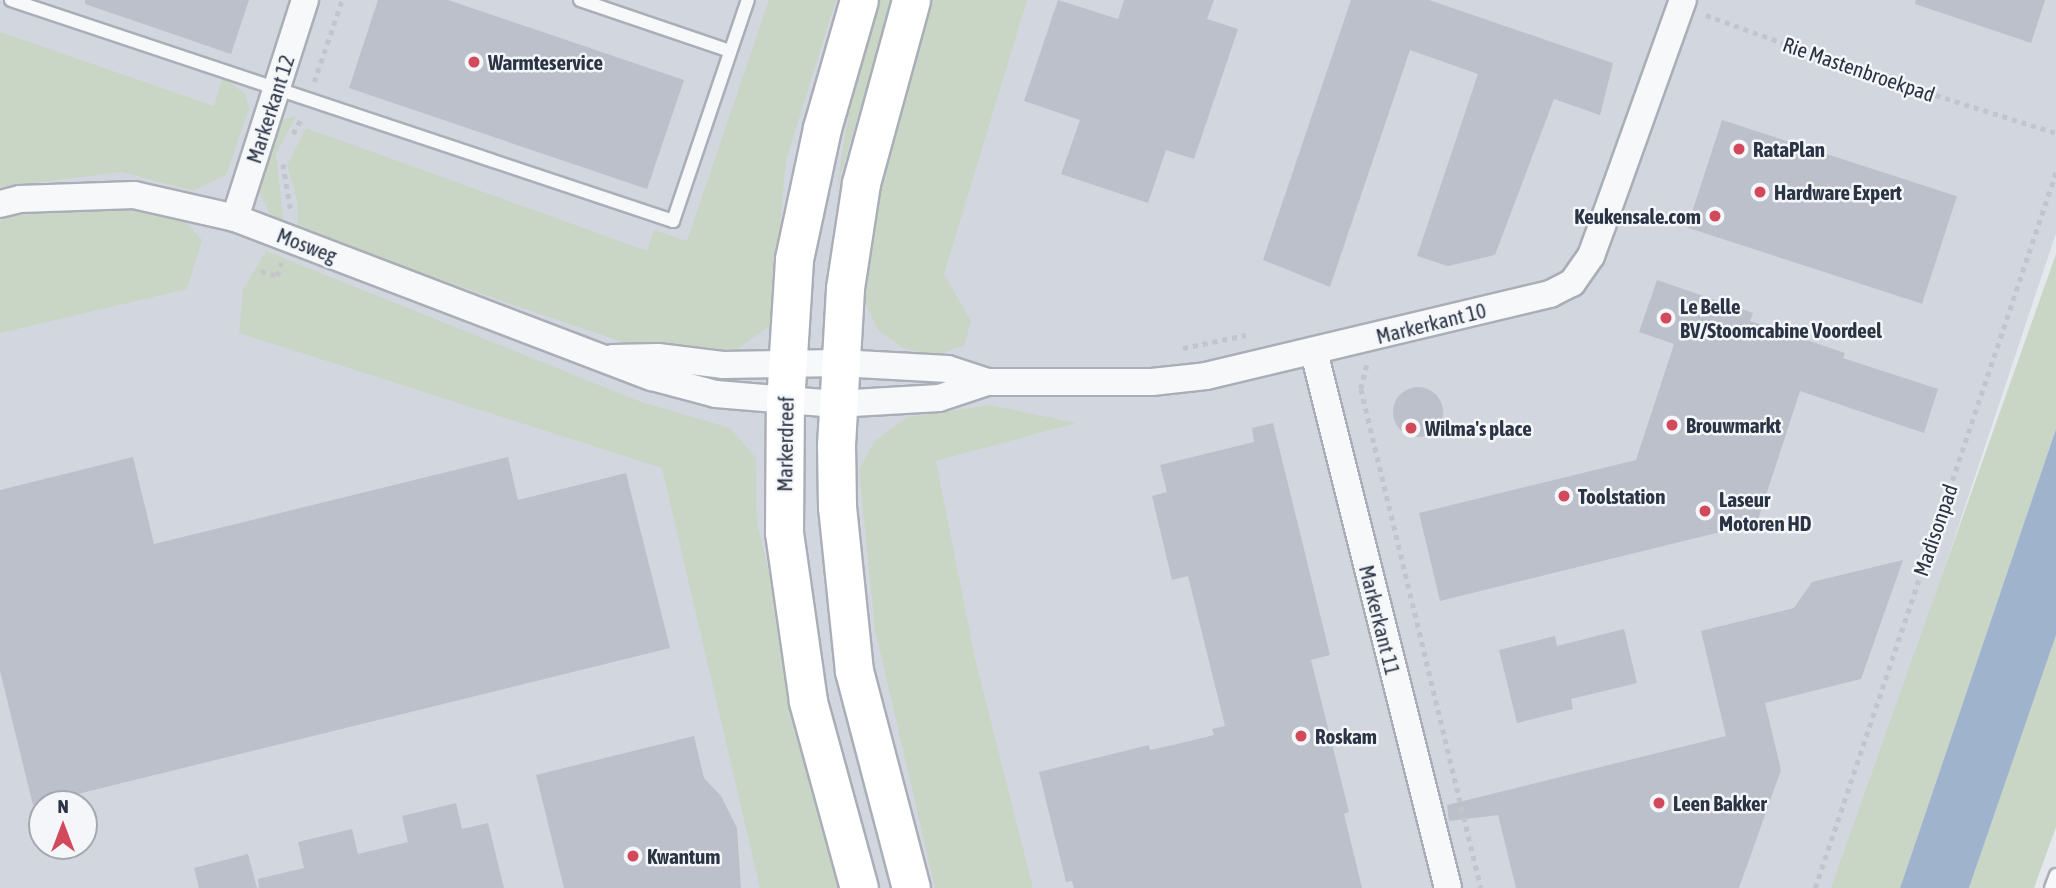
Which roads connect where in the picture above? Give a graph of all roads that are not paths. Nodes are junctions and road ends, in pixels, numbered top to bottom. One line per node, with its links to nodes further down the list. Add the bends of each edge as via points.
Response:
1 (11, 0): 9 (lane)
2 (305, 0): 9 (street, Markerkant 12)
3 (580, 0): 8 (lane)
4 (748, 0): 8 (lane)
5 (859, 0): 15 (main road, Markerdreef, via 822,128 797,246)
6 (911, 0): 14 (main road, via 861,183)
7 (1682, 3): 12 (street, Markerkant 10, via 1602,226 1572,283 1550,294)
8 (730, 51): 9 (lane, via 673,221)
9 (276, 89): 11 (street, Markerkant 12)
10 (0, 204): 11 (street, Mosweg, via 20,199 134,195)
11 (235, 218): 13 (street, Mosweg)
12 (1314, 352): 16 (street, Markerkant 10, via 1152,382); 22 (street, Markerkant 11)
13 (601, 358): 15 (street, Mosweg); 17 (street, Mosweg, via 716,394)
14 (839, 363): 15 (street, Mosweg); 16 (street, Markerkant 10, via 948,369); 18 (main road)
15 (786, 364): 17 (main road, Markerdreef)
16 (987, 382): 18 (street, Markerkant 10, via 939,398)
17 (785, 403): 18 (street, Mosweg); 20 (main road, Markerdreef, via 784,532 808,701)
18 (836, 404): 21 (main road, via 836,507 854,671)
19 (2056, 875): 23 (lane)
20 (859, 888)
21 (911, 888)
22 (1448, 888)
23 (2051, 888)

